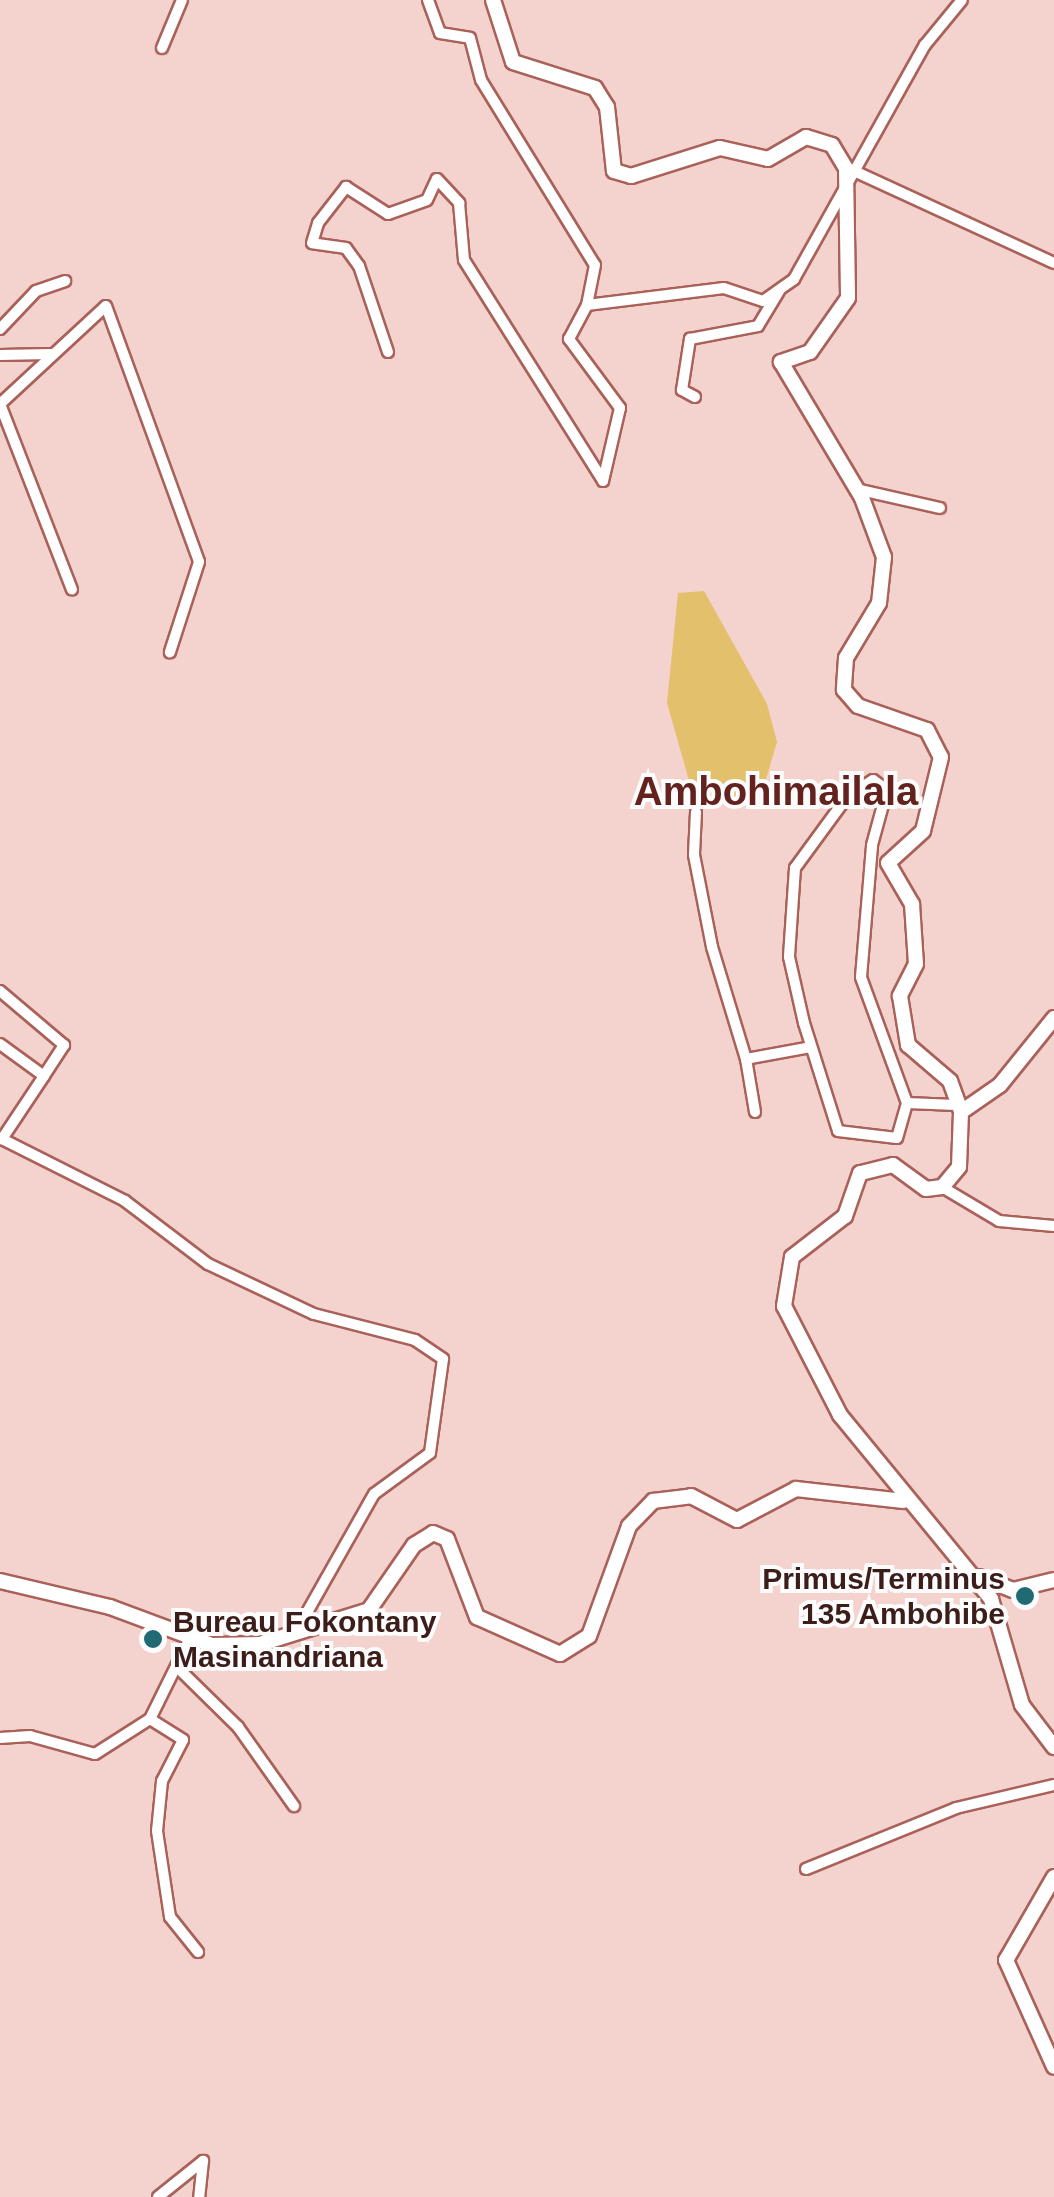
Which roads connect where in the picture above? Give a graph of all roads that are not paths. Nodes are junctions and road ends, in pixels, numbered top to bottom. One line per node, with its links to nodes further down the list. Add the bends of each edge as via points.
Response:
1 (182, 0): 7 (street)
2 (428, 0): 12 (street, via 440,33 470,38 481,80 595,264)
3 (493, 0): 6 (street)
4 (504, 0): 6 (street)
5 (962, 0): 8 (street)
6 (497, 19): 8 (street, via 513,62 595,88 607,106 614,171 631,176 720,148 768,159 806,137 832,144)
7 (162, 48)
8 (851, 177): 9 (street); 11 (street); 19 (street, via 848,298 810,352 781,362)
9 (1054, 262)
10 (64, 281): 13 (street, via 36,291)
11 (779, 290): 12 (street, via 763,301 724,288); 17 (street, via 758,326 690,338 682,390)
12 (587, 305): 14 (street, via 569,339 620,408 603,481 464,260 459,203 437,179 427,200 388,214 346,188 318,223 312,242 346,248 359,266)
13 (0, 329)
14 (388, 352)
15 (50, 354): 16 (street); 18 (street); 22 (street, via 106,306 199,562)
16 (0, 355)
17 (695, 397)
18 (0, 404): 21 (street)
19 (856, 488): 20 (street); 31 (street, via 884,557 884,584 846,658 844,690 858,706 927,730 941,757 923,831 888,863 912,904 916,964 900,996 908,1045 950,1081)
20 (940, 508)
21 (72, 590)
22 (170, 652)
23 (696, 812): 28 (street, via 708,929 733,1038)
24 (0, 990): 29 (street, via 64,1045)
25 (1054, 1018): 31 (street, via 1000,1085)
26 (0, 1044): 29 (street)
27 (811, 1047): 28 (street); 30 (street, via 838,1131 897,1138); 30 (street, via 789,956 795,868 846,797 872,780 886,790 872,845 862,976)
28 (746, 1058): 32 (street)
29 (44, 1076): 33 (street)
30 (907, 1102): 31 (street)
31 (959, 1108): 34 (street, via 958,1167)
32 (756, 1112)
33 (1, 1139): 40 (street, via 125,1200 208,1264 314,1314 415,1340 443,1358 430,1453 374,1494)
34 (942, 1187): 35 (street, via 998,1221); 36 (street, via 926,1189 893,1166 868,1167 845,1216 785,1270 791,1326)
35 (1054, 1226)
36 (903, 1501): 37 (street); 40 (street, via 796,1489 737,1520 691,1496 652,1502 629,1526 595,1626 568,1653 544,1652 477,1617 447,1539 433,1534 414,1544 369,1610)
37 (971, 1573): 38 (street, via 1007,1590); 45 (street, via 1002,1623 1030,1724)
38 (1054, 1580)
39 (0, 1582): 41 (street)
40 (297, 1630): 41 (street, via 236,1647)
41 (190, 1638): 42 (street)
42 (179, 1669): 43 (street, via 165,1677); 47 (street, via 238,1727)
43 (150, 1720): 44 (street, via 94,1754 30,1736); 50 (street, via 183,1740 162,1781 157,1831 170,1917)
44 (0, 1738)
45 (1054, 1747)
46 (1054, 1785): 48 (street, via 956,1808)
47 (294, 1806)
48 (806, 1869)
49 (1054, 1877): 51 (street, via 1006,1960)
50 (198, 1952)
51 (1054, 2067)
52 (158, 2197): 53 (street, via 202,2161)
53 (199, 2197)

